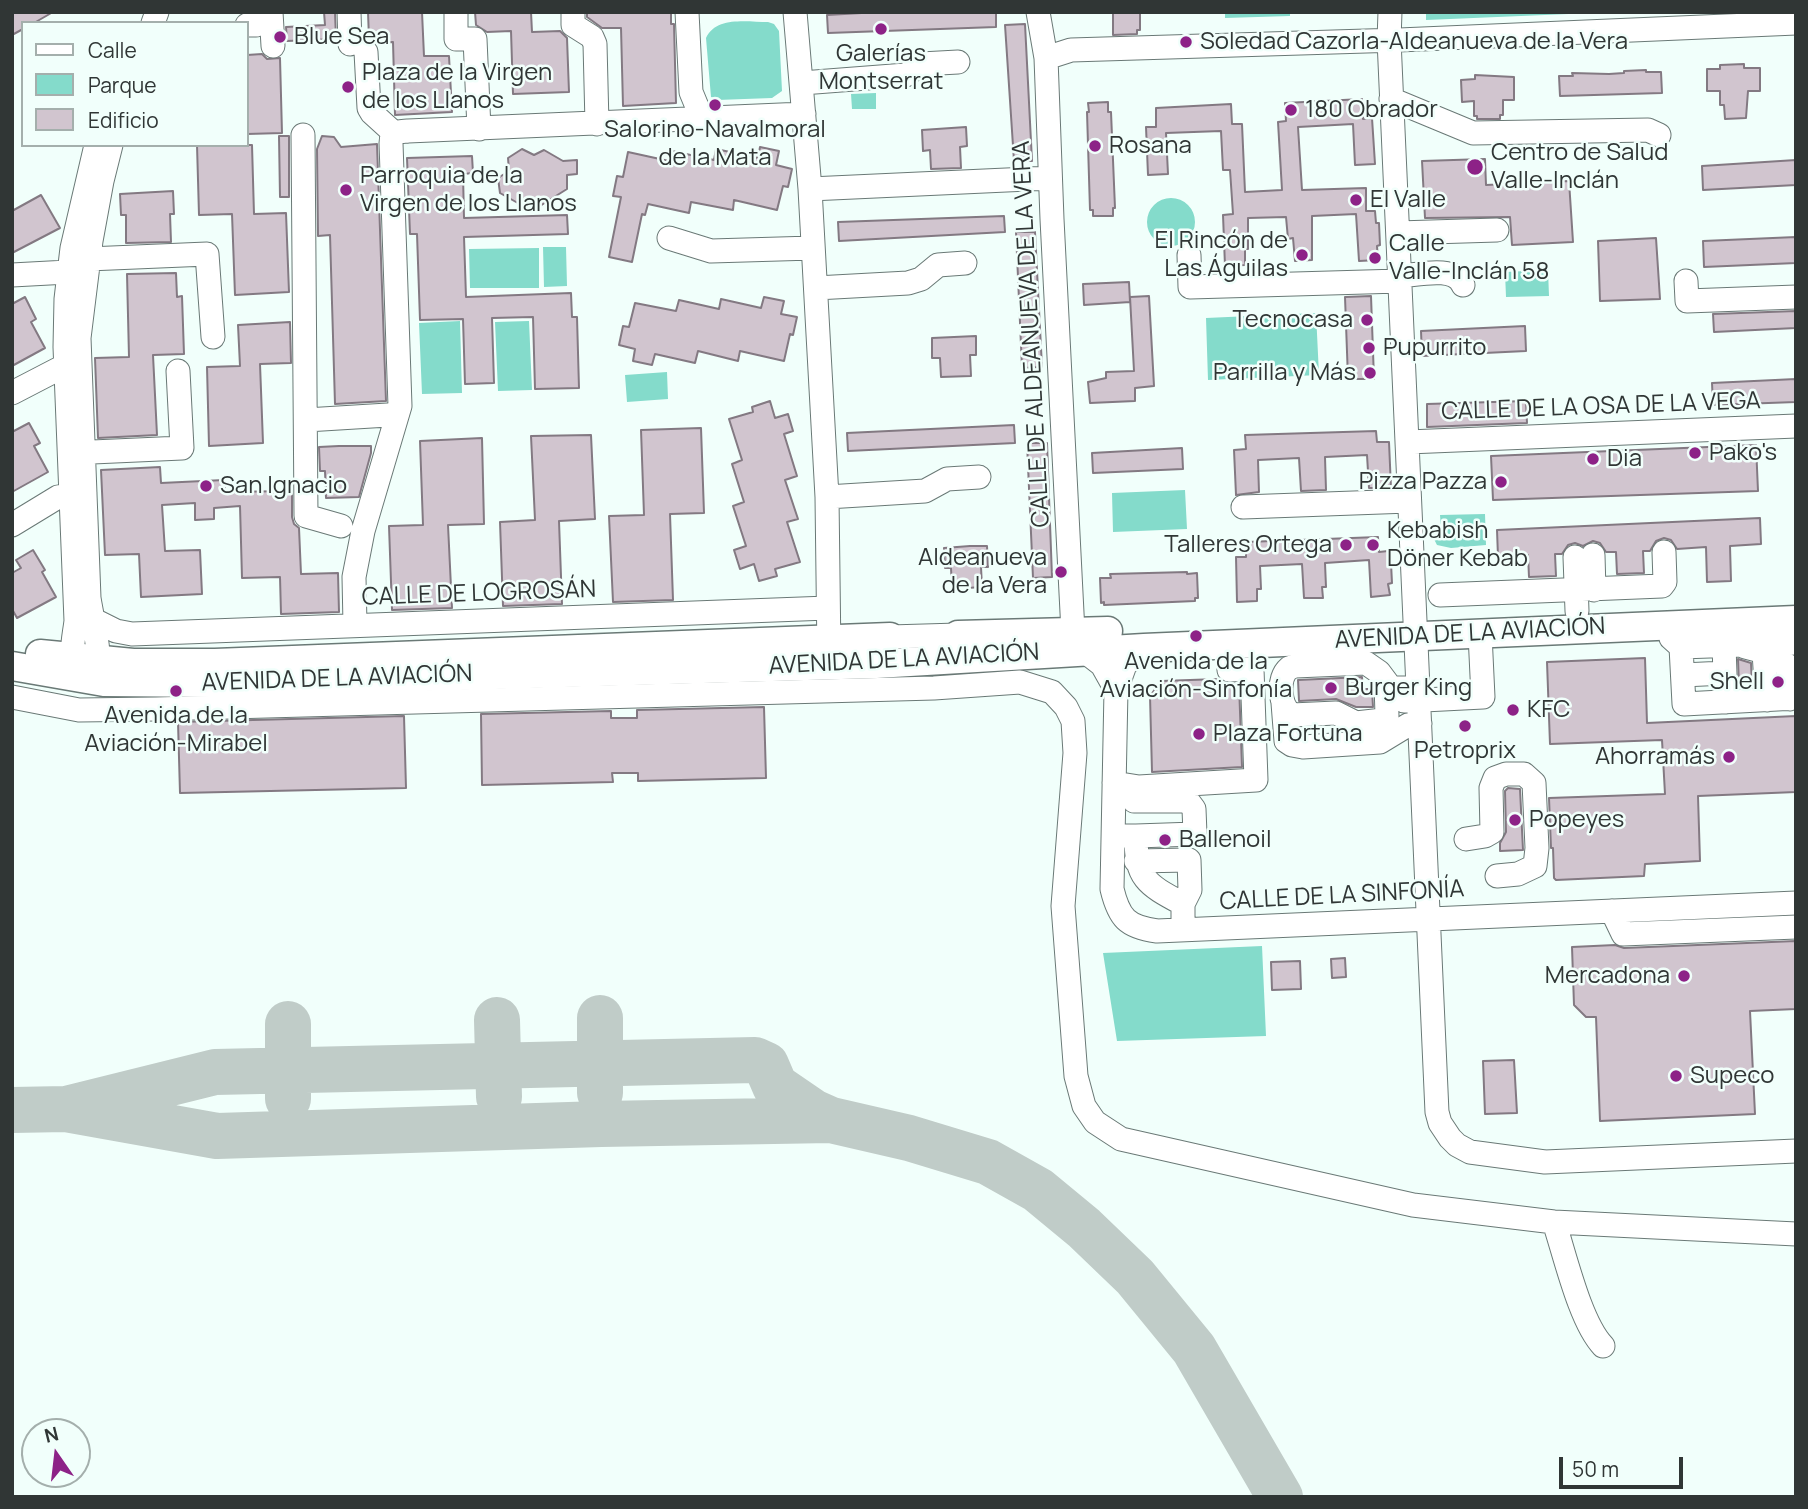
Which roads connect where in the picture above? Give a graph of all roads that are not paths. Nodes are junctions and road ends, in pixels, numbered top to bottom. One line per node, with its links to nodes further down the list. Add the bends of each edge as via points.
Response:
1 (349, 12): 22 (street, via 369,108)
2 (456, 12): 19 (street, via 456,39 474,39)
3 (573, 12): 18 (street, via 573,25 595,44)
4 (687, 12): 17 (street, via 691,92)
5 (795, 12): 14 (street)
6 (1038, 12): 12 (street, CALLE DE ALDEANUEVA DE LA VERA)
7 (1390, 12): 10 (street)
8 (258, 21): 11 (street)
9 (1796, 23): 10 (street)
10 (1389, 40): 12 (street, via 1071,50); 15 (street)
11 (273, 46)
12 (1046, 58): 25 (street, CALLE DE ALDEANUEVA DE LA VERA)
13 (958, 62): 14 (street, via 920,64 906,75)
14 (802, 83): 16 (street)
15 (1391, 99): 21 (street, via 1473,133 1648,130); 28 (street)
16 (804, 114): 17 (street); 26 (street)
17 (708, 119): 18 (street)
18 (597, 124): 19 (street)
19 (479, 129): 22 (street)
20 (303, 135): 46 (street)
21 (1659, 135)
22 (392, 138): 66 (street, via 400,405 363,531 354,577)
23 (96, 147): 34 (street)
24 (110, 147): 32 (street)
25 (1050, 178): 26 (street); 73 (street, CALLE DE ALDEANUEVA DE LA VERA)
26 (810, 189): 30 (street)
27 (1497, 230): 28 (street)
28 (1398, 233): 36 (street)
29 (669, 238): 30 (street, via 711,251)
30 (813, 248): 39 (street)
31 (1189, 255): 36 (street, via 1190,287)
32 (88, 259): 34 (street); 41 (street, via 207,254); 49 (street, via 79,338)
33 (965, 262): 39 (street, via 938,265 908,283)
34 (68, 272): 35 (street); 42 (street)
35 (12, 275)
36 (1400, 278): 38 (street, via 1451,273); 48 (street)
37 (1686, 282): 40 (street, via 1688,301)
38 (1463, 285)
39 (816, 288): 52 (street)
40 (1796, 297)
41 (213, 337)
42 (66, 365): 44 (street); 49 (street)
43 (178, 371): 49 (street, via 182,448)
44 (12, 393)
45 (387, 415): 46 (street)
46 (306, 420): 56 (street, via 306,516)
47 (1796, 426): 48 (street, CALLE DE LA OSA DE LA VEGA)
48 (1408, 442): 53 (street)
49 (77, 453): 51 (street)
50 (979, 477): 52 (street, via 947,479 925,491)
51 (79, 493): 55 (street, via 58,498); 63 (street); 79 (street, via 76,621)
52 (827, 497): 62 (street)
53 (1409, 501): 54 (street); 68 (street)
54 (1243, 507)
55 (12, 525)
56 (341, 526)
57 (1664, 552): 60 (street, via 1664,585)
58 (1584, 556): 60 (street)
59 (1440, 595): 60 (street)
60 (1582, 597): 61 (main road, AVENIDA DE LA AVIACIÓN); 68 (main road, AVENIDA DE LA AVIACIÓN)
61 (1796, 601)
62 (828, 608): 66 (street, CALLE DE LOGROSÁN); 78 (street)
63 (92, 619): 69 (street, CALLE DE LOGROSÁN); 79 (street)
64 (1796, 620): 65 (main road, AVENIDA DE LA AVIACIÓN)
65 (1744, 622): 67 (main road, AVENIDA DE LA AVIACIÓN); 81 (street)
66 (355, 625): 69 (street, CALLE DE LOGROSÁN)
67 (1655, 625): 70 (main road, AVENIDA DE LA AVIACIÓN); 82 (street)
68 (1416, 628): 70 (main road, AVENIDA DE LA AVIACIÓN); 73 (main road, AVENIDA DE LA AVIACIÓN); 75 (main road, AVENIDA DE LA AVIACIÓN); 84 (street)
69 (132, 634): 79 (street, CALLE DE LOGROSÁN)
70 (1479, 634): 84 (street, via 1483,696)
71 (958, 635): 72 (street, AVENIDA DE LA AVIACIÓN); 73 (main road, AVENIDA DE LA AVIACIÓN)
72 (890, 637): 78 (main road, AVENIDA DE LA AVIACIÓN)
73 (1078, 641): 77 (main road, AVENIDA DE LA AVIACIÓN); 78 (main road, AVENIDA DE LA AVIACIÓN); 83 (street, via 1102,665)
74 (1796, 643): 81 (street)
75 (1227, 644): 77 (main road, AVENIDA DE LA AVIACIÓN); 90 (street, via 1229,670 1252,669 1256,780)
76 (12, 648): 79 (main road, AVENIDA DE LA AVIACIÓN)
77 (1144, 648): 83 (street, CALLE DE LA SINFONÍA, via 1125,665)
78 (829, 652): 79 (main road, AVENIDA DE LA AVIACIÓN, via 217,683 133,683)
79 (94, 662): 80 (main road, AVENIDA DE LA AVIACIÓN)
80 (12, 666)
81 (1725, 674): 82 (street); 82 (street); 86 (street); 86 (street, via 1750,648 1770,654 1788,666)
82 (1683, 676)
83 (1116, 690): 90 (street, CALLE DE LA SINFONÍA)
84 (1419, 694): 88 (street, via 1394,701); 89 (street)
85 (12, 697): 105 (street, via 79,710 1020,682 1052,692 1073,720 1076,753 1063,906 1076,1076 1084,1105 1095,1122 1121,1139 1413,1205)
86 (1783, 699)
87 (1283, 703): 88 (street, via 1292,715 1336,713 1356,723 1383,720); 88 (street, via 1286,741 1303,747 1380,742); 88 (street, via 1282,678 1289,668 1366,663 1379,672)
88 (1388, 710): 89 (street, via 1408,725)
89 (1420, 724): 101 (street)
90 (1114, 792): 91 (street); 93 (street, CALLE DE LA SINFONÍA)
91 (1172, 801): 92 (street); 92 (street, via 1188,801 1194,809 1195,834)
92 (1173, 835): 94 (street)
93 (1113, 836): 94 (street); 103 (street, CALLE DE LA SINFONÍA, via 1112,889 1126,921 1140,929)
94 (1136, 836): 96 (street)
95 (1466, 839): 97 (street, via 1492,832 1491,788 1496,778 1524,774 1534,783 1535,866)
96 (1155, 861): 99 (street, via 1142,875 1157,890); 99 (street, via 1189,860 1190,890)
97 (1497, 876)
98 (1796, 903): 100 (street, CALLE DE LA SINFONÍA)
99 (1183, 904): 103 (street)
100 (1612, 911): 101 (street, CALLE DE LA SINFONÍA); 102 (street, via 1623,934 1707,936)
101 (1429, 918): 103 (street, CALLE DE LA SINFONÍA); 104 (street, via 1437,1112 1444,1131 1457,1145 1478,1154 1545,1162)
102 (1796, 927)
103 (1184, 930)
104 (1796, 1151)
105 (1554, 1222): 106 (street); 107 (street, via 1586,1319)
106 (1796, 1234)
107 (1603, 1346)

